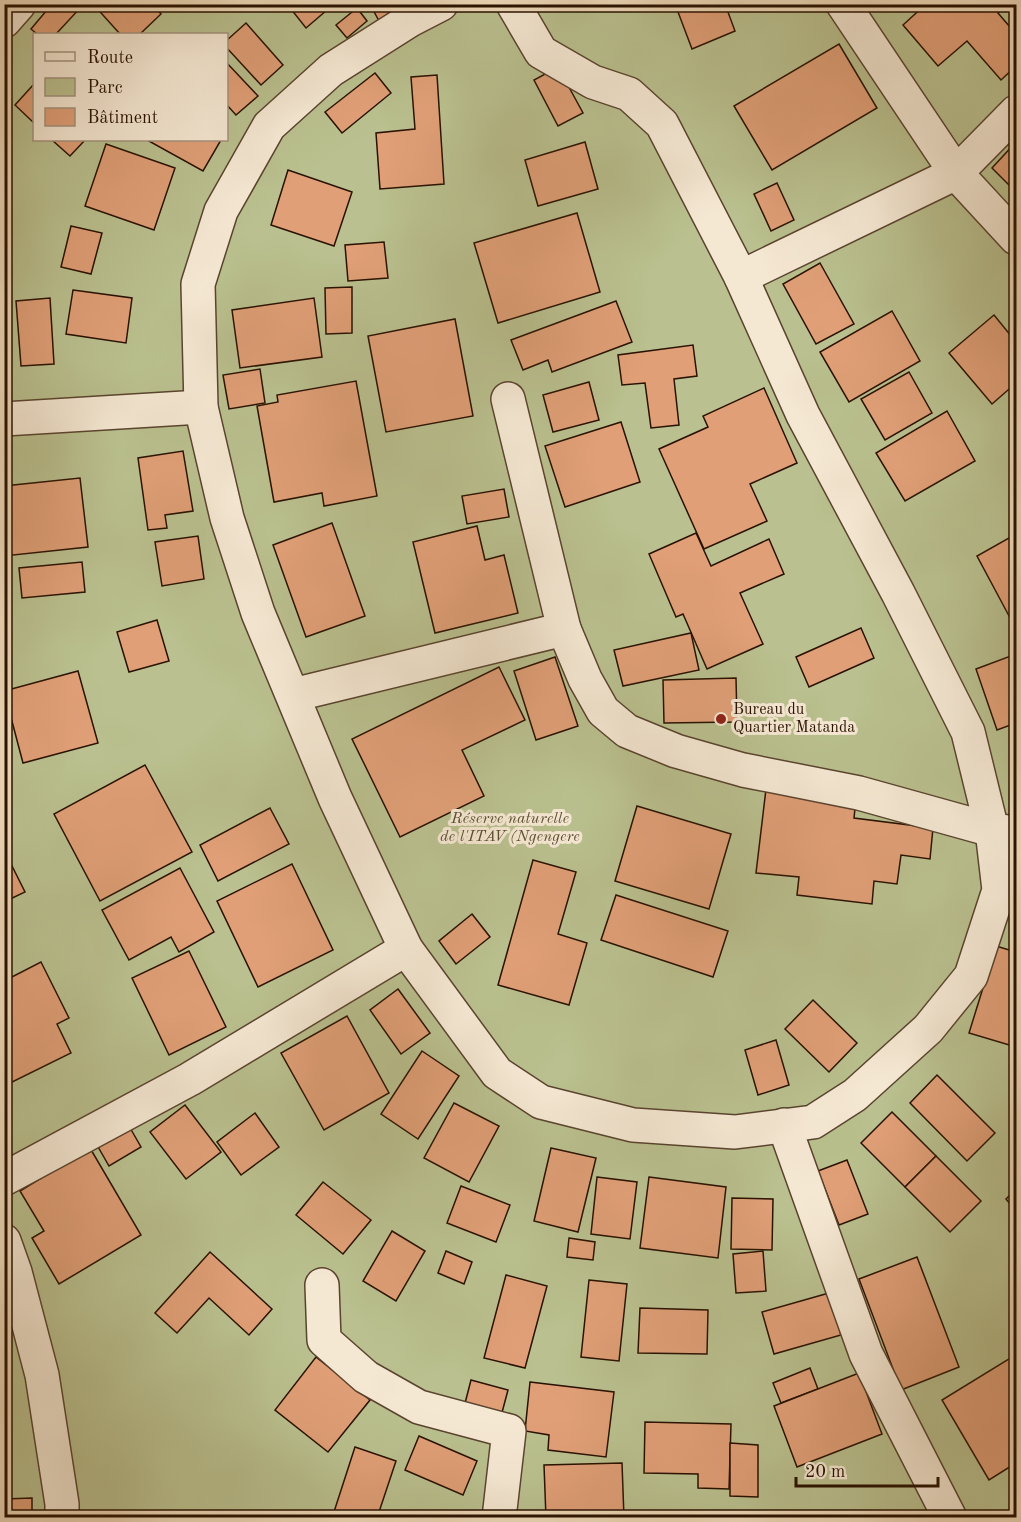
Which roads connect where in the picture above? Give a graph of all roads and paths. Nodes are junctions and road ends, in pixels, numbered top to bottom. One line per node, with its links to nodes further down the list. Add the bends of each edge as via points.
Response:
1 (19, 4): 5 (street)
2 (441, 4): 11 (street, via 331,70 270,126 222,211 198,284)
3 (513, 4): 9 (street, via 541,52 593,82 629,94 662,124)
4 (843, 4): 7 (street)
5 (4, 21)
6 (1017, 112): 7 (street)
7 (956, 173): 8 (street); 9 (street)
8 (1017, 238)
9 (741, 277): 15 (street, via 803,415 968,732)
10 (508, 399): 13 (street)
11 (201, 407): 12 (street); 14 (street, via 227,518 258,613)
12 (4, 419)
13 (564, 629): 14 (street); 15 (street, via 603,711 627,731 676,751 743,770 859,793)
14 (293, 695): 16 (street, via 335,798)
15 (1004, 831): 17 (street, via 999,890 971,976 928,1029 855,1095 813,1122)
16 (406, 949): 17 (street, via 497,1073 541,1102 633,1125 735,1132); 18 (street, via 190,1080)
17 (784, 1125): 23 (street, via 866,1354)
18 (4, 1179)
19 (4, 1241): 21 (street, via 42,1375)
20 (322, 1285): 22 (street, via 324,1340 366,1377 419,1407 509,1431)
21 (62, 1518)
22 (499, 1518)
23 (950, 1518)

